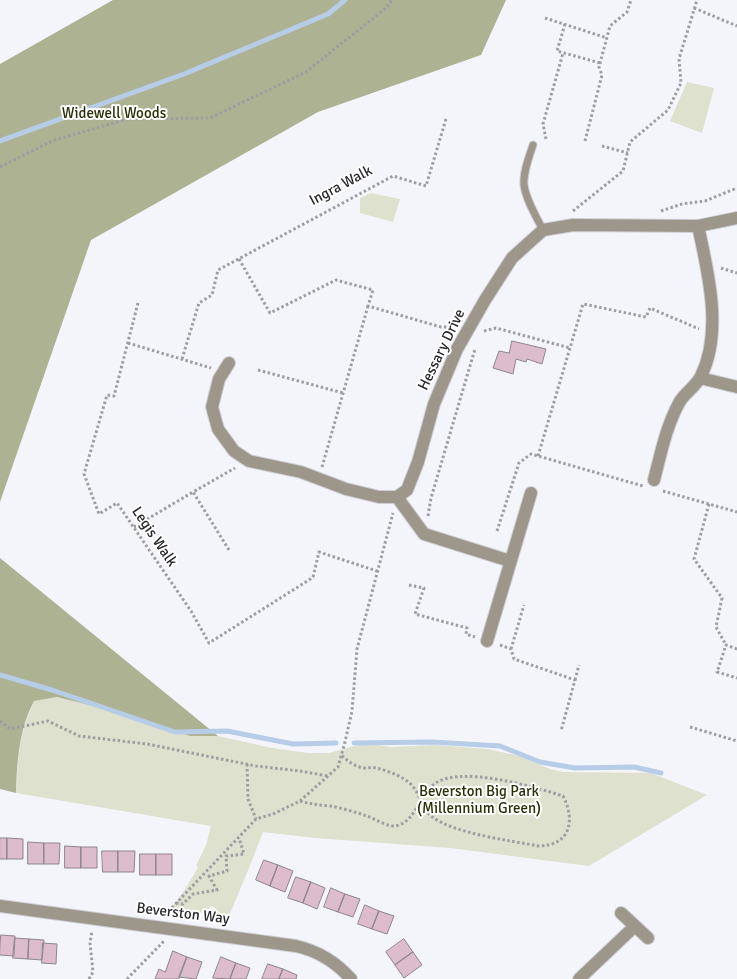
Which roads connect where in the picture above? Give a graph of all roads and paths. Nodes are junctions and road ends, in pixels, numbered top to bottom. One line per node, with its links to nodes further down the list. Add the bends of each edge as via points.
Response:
1 (392, 0): 17 (path, via 306,72 210,118 127,119 52,141)
2 (631, 0): 8 (path, via 628,12 610,26)
3 (697, 0): 4 (path)
4 (694, 8): 7 (path); 16 (path, via 679,59 681,84 668,110 630,142)
5 (544, 18): 6 (path)
6 (565, 24): 8 (path); 9 (path, via 557,51)
7 (737, 26)
8 (607, 38): 10 (path)
9 (563, 53): 10 (path); 12 (path, via 543,124)
10 (600, 63): 13 (path, via 602,75)
11 (446, 119): 24 (path, Ingra Walk, via 426,186 393,176)
12 (546, 139)
13 (585, 141)
14 (533, 145): 23 (lane, via 524,184)
15 (602, 146): 16 (path)
16 (628, 153): 20 (path, via 623,172)
17 (0, 167)
18 (737, 188): 19 (path, via 705,201)
19 (658, 211)
20 (571, 212)
21 (737, 218): 22 (street)
22 (698, 226): 23 (street, via 573,225); 28 (street, via 709,274)
23 (543, 230): 27 (street, Hessary Drive, via 512,258)
24 (239, 259): 26 (path, via 270,313 336,280 373,290); 31 (path, Ingra Walk, via 218,270 212,295 199,303)
25 (138, 303): 29 (path, Legis Walk)
26 (368, 306): 27 (path, via 441,327); 36 (path)
27 (475, 329): 30 (path, via 496,328); 43 (street, Hessary Drive, via 457,349 434,404 407,490); 48 (path)
28 (710, 336): 30 (path, via 650,308 646,317 583,304); 34 (street, via 710,349)
29 (128, 343): 31 (path); 46 (path, Legis Walk, via 114,396 107,395 84,474 99,514 117,503)
30 (570, 348): 37 (path)
31 (182, 359): 32 (path)
32 (226, 367): 38 (street, via 219,379 212,406 218,429 234,451)
33 (258, 370): 36 (path)
34 (700, 378): 35 (street); 40 (street, via 680,400 669,423)
35 (737, 387)
36 (342, 393): 39 (path)
37 (538, 456): 40 (path); 47 (path, via 531,454 519,463)
38 (249, 461): 39 (street); 41 (path)
39 (319, 479): 43 (street, via 379,497)
40 (652, 486): 44 (path)
41 (193, 492): 46 (path); 49 (path)
42 (531, 493): 50 (street)
43 (397, 497): 48 (street); 51 (path)
44 (709, 504): 45 (path); 54 (path, via 694,559 722,598 716,627)
45 (737, 512)
46 (134, 527): 51 (path, Legis Walk, via 210,643 313,577 319,552)
47 (497, 531)
48 (424, 534): 50 (street)
49 (229, 550)
50 (510, 561): 53 (street)
51 (377, 572): 63 (path, via 357,648 352,711)
52 (524, 605): 55 (path)
53 (488, 641)
54 (726, 646): 56 (path); 58 (path, via 717,672)
55 (511, 649)
56 (737, 649)
57 (579, 665): 59 (path)
58 (737, 678)
59 (575, 680)
60 (0, 721): 64 (path, via 10,729 48,721 78,736 147,744)
61 (690, 727): 62 (path)
62 (737, 741)
63 (341, 754): 65 (path, via 338,767); 67 (path, via 362,768 375,768 407,780)
64 (247, 764): 65 (path); 68 (path, via 248,799)
65 (328, 776): 66 (path)
66 (300, 801): 67 (path, via 353,812 391,826 405,822); 68 (path)
67 (421, 801): 67 (path, via 433,784 444,778 503,780 564,796 571,820 562,838 550,846 538,846 468,832 442,823 429,815)
68 (256, 819): 69 (path)
69 (239, 837): 70 (path); 70 (path, via 244,854 226,856 227,871 209,876 217,890 193,894 183,904)
70 (176, 902): 75 (path, via 166,912)
71 (0, 906): 73 (street, Beverston Way)
72 (621, 913): 74 (street)
73 (94, 918): 75 (street, Beverston Way); 77 (path, via 90,943 92,972)
74 (635, 926): 76 (street); 80 (street)
75 (164, 928): 78 (path, via 164,943); 79 (street, Beverston Way, via 257,939 311,950 328,958)
76 (648, 938)
77 (88, 979)
78 (127, 979)
79 (351, 979)
80 (579, 979)

